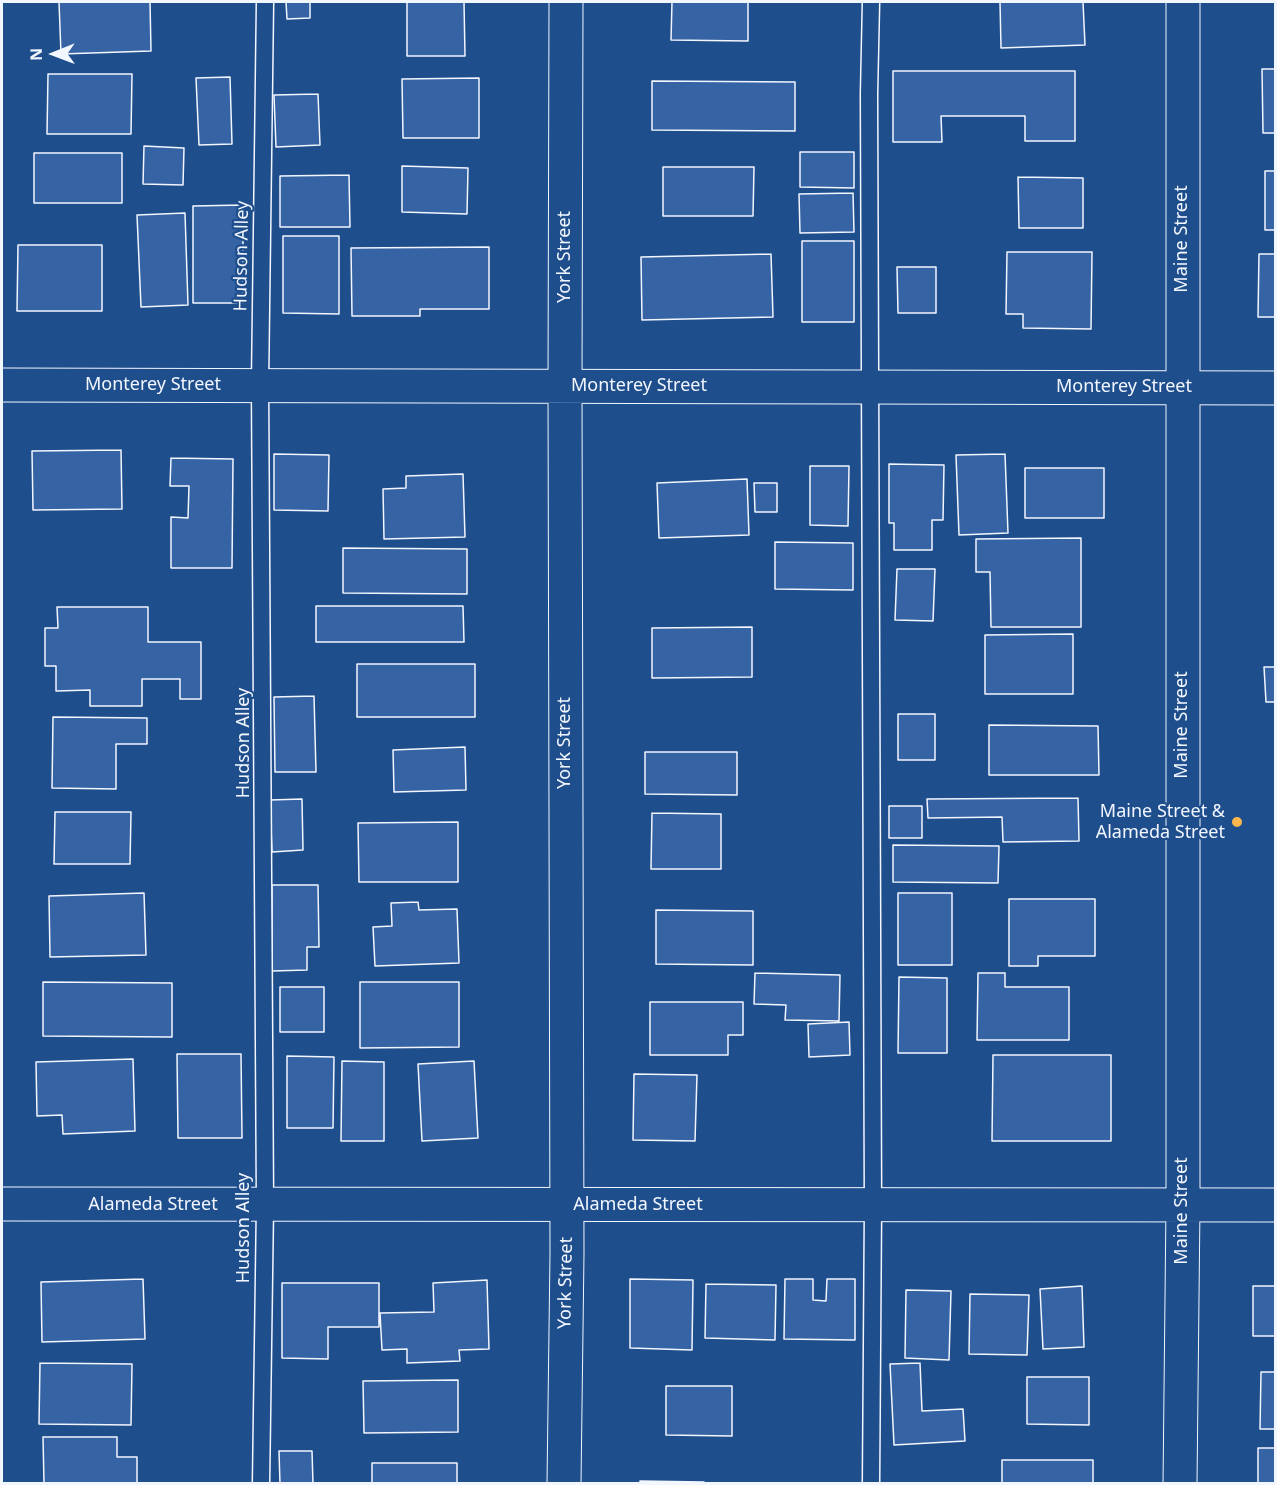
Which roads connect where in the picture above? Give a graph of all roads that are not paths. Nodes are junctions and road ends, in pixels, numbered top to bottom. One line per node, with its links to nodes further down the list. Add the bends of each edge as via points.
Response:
1 (265, 2): 5 (lane, Hudson Alley)
2 (566, 2): 7 (street, York Street)
3 (871, 2): 8 (lane)
4 (1183, 2): 9 (street, Maine Street)
5 (260, 384): 6 (street, Monterey Street); 7 (street, Monterey Street); 12 (lane, Hudson Alley)
6 (2, 385)
7 (565, 386): 8 (street, Monterey Street); 13 (street, York Street)
8 (871, 386): 9 (street, Monterey Street); 16 (lane)
9 (1182, 388): 10 (street, Monterey Street); 14 (street, Maine Street)
10 (1275, 388)
11 (2, 1204): 12 (street, Alameda Street)
12 (265, 1205): 13 (street, Alameda Street); 17 (lane, Hudson Alley)
13 (566, 1205): 16 (street, Alameda Street); 18 (street, York Street)
14 (1183, 1205): 15 (street, Alameda Street); 16 (street, Alameda Street); 20 (street, Maine Street)
15 (1275, 1205)
16 (873, 1206): 19 (lane)
17 (261, 1484)
18 (564, 1484)
19 (871, 1484)
20 (1180, 1484)

